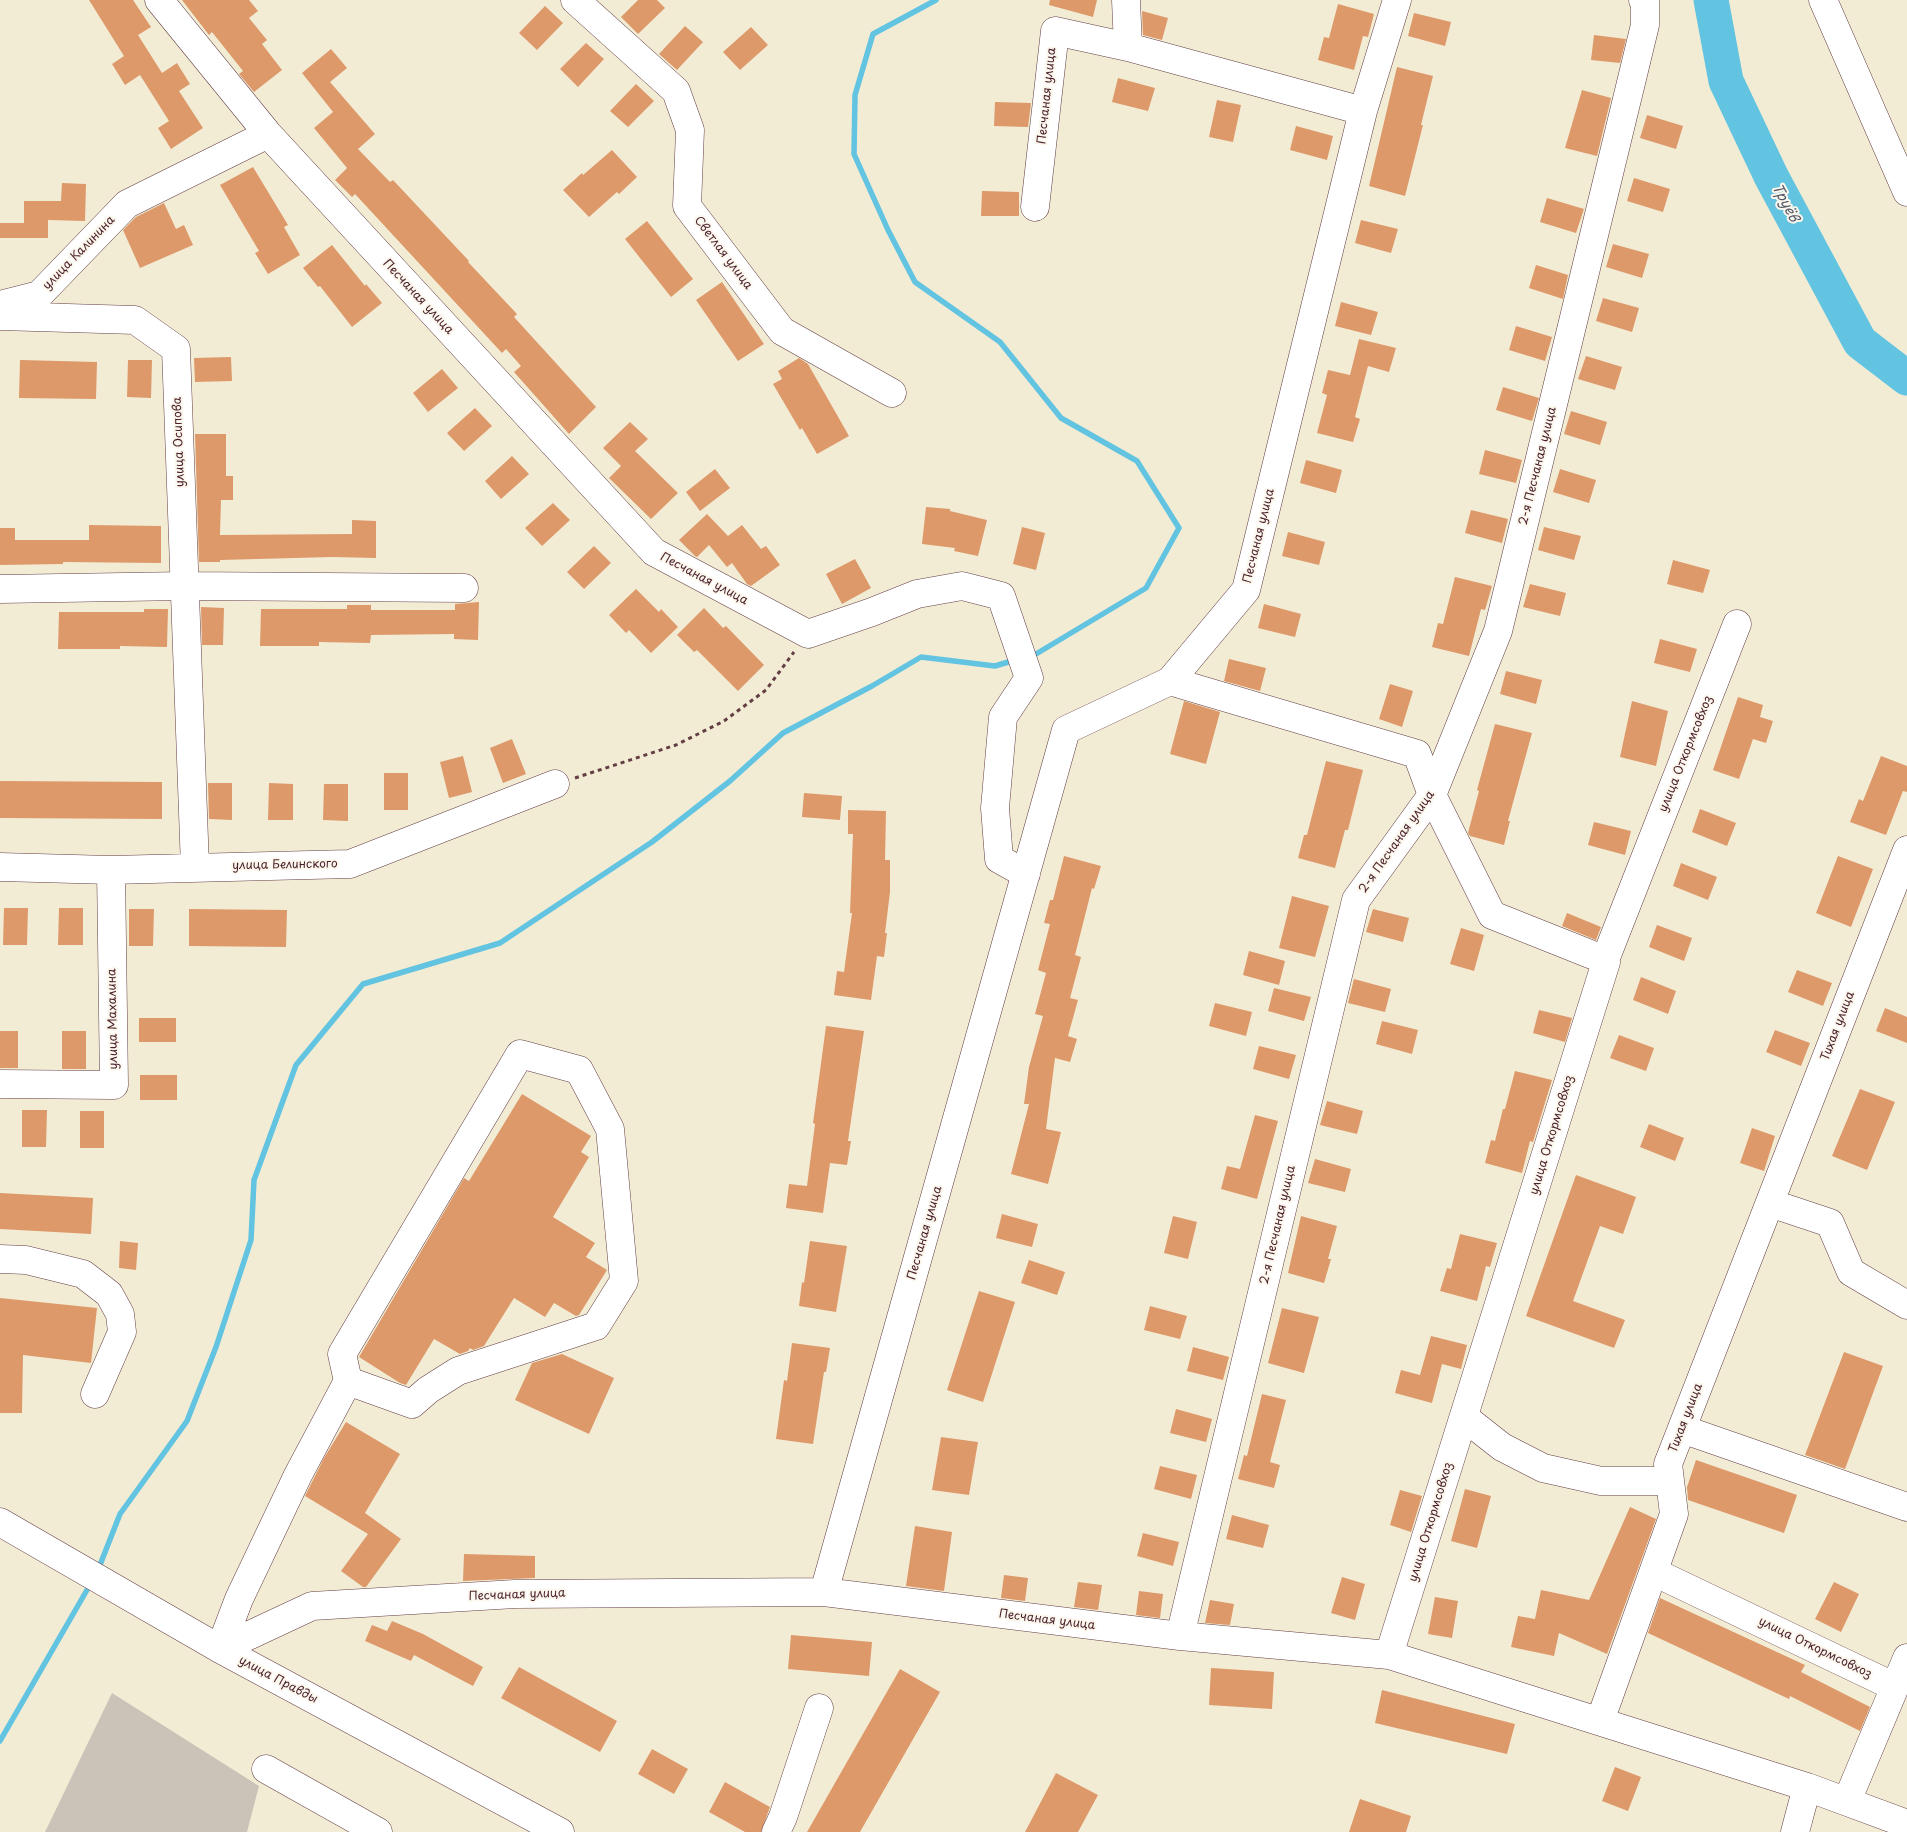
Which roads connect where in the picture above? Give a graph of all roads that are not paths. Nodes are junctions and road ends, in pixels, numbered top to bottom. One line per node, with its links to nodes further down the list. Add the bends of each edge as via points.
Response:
1 (159, 0): 9 (street, Песчаная улица)
2 (575, 0): 14 (street, Светлая улица, via 676,91 690,130 687,206 782,331)
3 (1126, 0): 7 (street)
4 (1397, 0): 8 (street, Песчаная улица)
5 (1823, 0): 10 (street)
6 (1644, 13): 21 (street, 2-я Песчаная улица, via 1498,631)
7 (1128, 47): 8 (street, Песчаная улица); 11 (street, Песчаная улица, via 1055,30)
8 (1363, 111): 19 (street, Песчаная улица, via 1246,590)
9 (268, 134): 12 (street, улица Калинина, via 126,204 39,295); 26 (street, Песчаная улица, via 654,552 808,634 917,594 962,586 1001,596 1029,678 1003,718 995,808 999,859)
10 (1907, 192)
11 (1035, 207)
12 (0, 305)
13 (0, 316): 15 (street, улица Осипова, via 135,320 176,349)
14 (892, 393)
15 (185, 586): 16 (street); 17 (street); 24 (street, улица Осипова)
16 (464, 588)
17 (0, 589)
18 (1738, 624): 27 (street, улица Откормсовхоз)
19 (1170, 681): 21 (street, via 1417,754); 26 (street, Песчаная улица, via 1066,730)
20 (555, 784): 24 (street, улица Белинского, via 350,864)
21 (1432, 795): 27 (street, via 1492,915); 41 (street, 2-я Песчаная улица, via 1356,900)
22 (1907, 850): 29 (street, Тихая улица)
23 (0, 867): 25 (street, улица Белинского)
24 (195, 867): 25 (street, улица Белинского)
25 (111, 870): 28 (street, улица Махалина, via 114,1085)
26 (1026, 874): 40 (street, Песчаная улица)
27 (1605, 960): 34 (street, улица Откормсовхоз)
28 (0, 1084)
29 (1770, 1203): 31 (street, via 1830,1223 1851,1272); 35 (street, Тихая улица)
30 (0, 1259): 33 (street, via 26,1260 83,1274 109,1294 120,1314 122,1332)
31 (1907, 1305)
32 (348, 1381): 32 (street, via 342,1354 520,1054 579,1070 610,1129 624,1281 596,1326 458,1372 412,1404); 42 (street, via 243,1590)
33 (95, 1394)
34 (1464, 1417): 36 (street, via 1502,1447 1543,1468 1601,1481); 43 (street, улица Откормсовхоз)
35 (1682, 1429): 36 (street, Тихая улица, via 1668,1464); 37 (street)
36 (1670, 1481): 39 (street, Тихая улица, via 1674,1514)
37 (1907, 1507)
38 (0, 1522): 42 (street, улица Правды)
39 (1654, 1572): 45 (street, улица Откормсовхоз); 47 (street, Тихая улица)
40 (824, 1592): 41 (street, Песчаная улица); 42 (street, Песчаная улица, via 515,1594 312,1606)
41 (1180, 1636): 43 (street)
42 (220, 1649): 53 (street, улица Правды)
43 (1389, 1655): 47 (street)
44 (1907, 1658): 45 (street)
45 (1895, 1687): 50 (street)
46 (819, 1708): 54 (street)
47 (1600, 1721): 49 (street)
48 (266, 1769): 52 (street)
49 (1807, 1787): 50 (street); 55 (street)
50 (1847, 1801): 51 (street)
51 (1907, 1824)
52 (378, 1832)
53 (560, 1832)
54 (776, 1832)
55 (1796, 1832)

